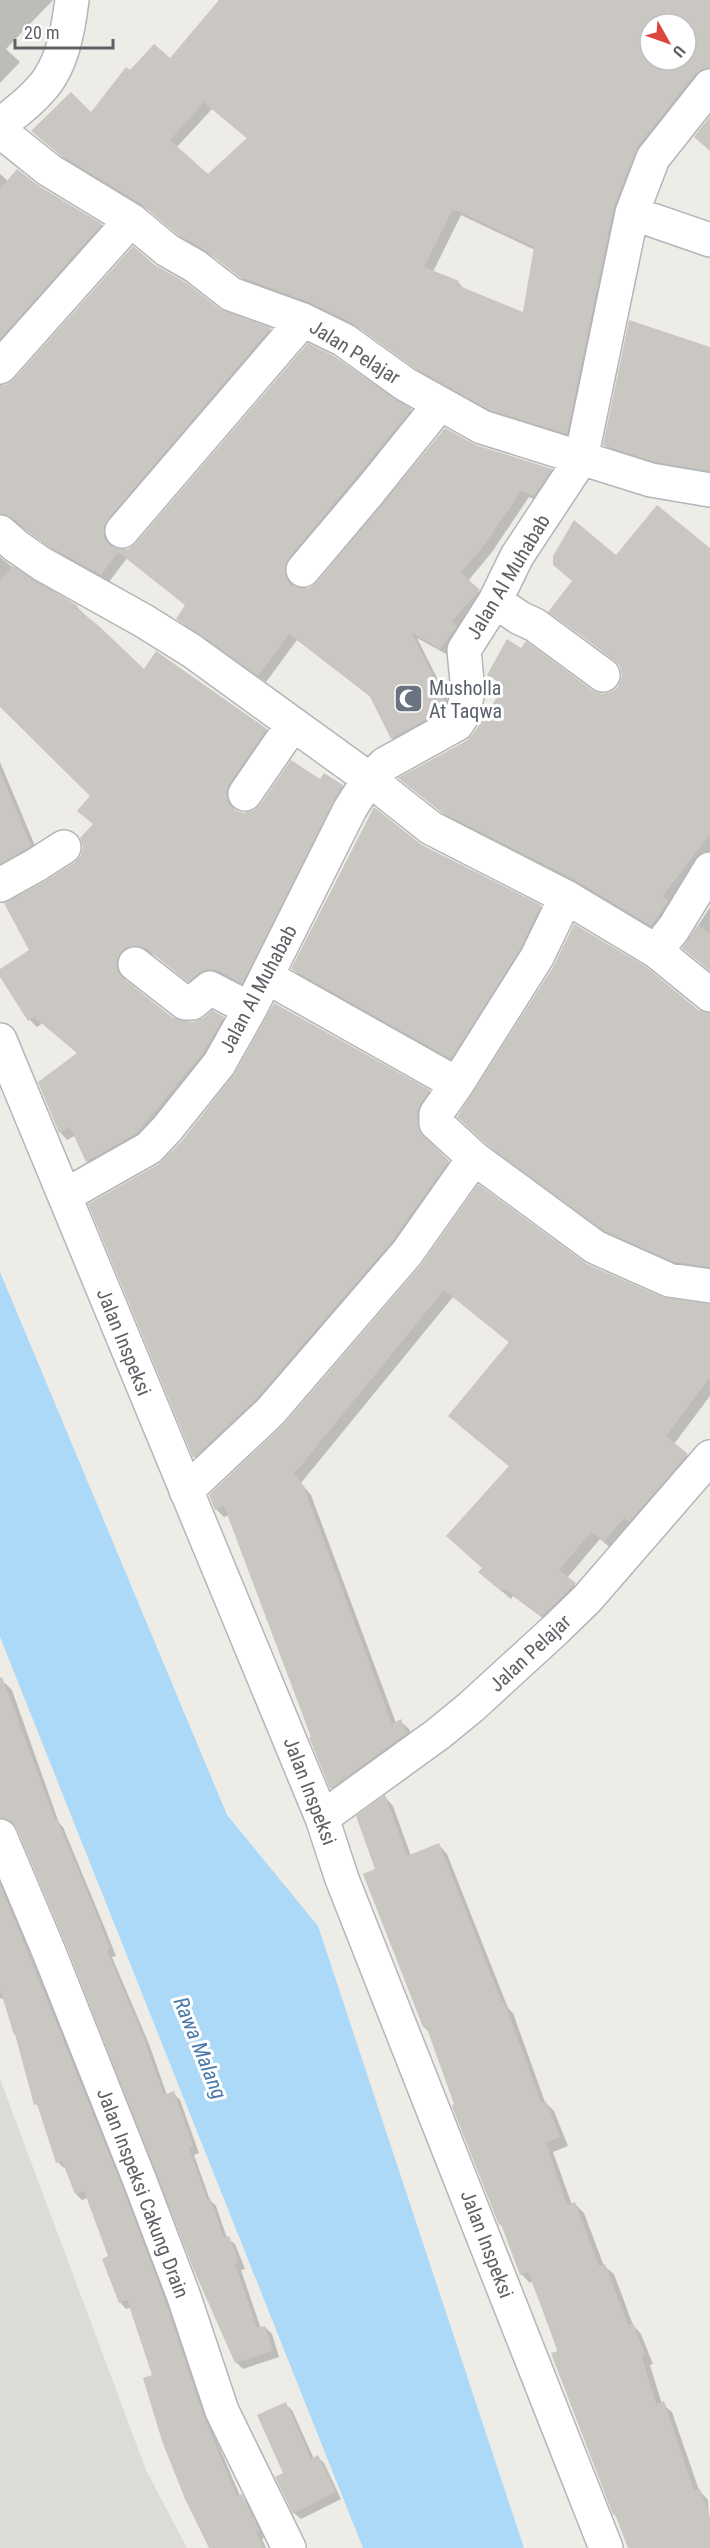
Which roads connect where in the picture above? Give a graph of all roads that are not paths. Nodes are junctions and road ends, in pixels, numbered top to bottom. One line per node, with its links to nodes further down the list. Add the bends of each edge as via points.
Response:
1 (72, 0): 3 (street, via 67,35 52,74 40,91)
2 (710, 86): 5 (street, Jalan Al Muhabab, via 653,158)
3 (0, 125)
4 (0, 131): 6 (street, Jalan Pelajar, via 49,170)
5 (632, 213): 7 (street); 11 (street, Jalan Al Muhabab)
6 (131, 220): 8 (street, Jalan Pelajar, via 231,294); 9 (street)
7 (710, 240)
8 (303, 320): 10 (street, Jalan Pelajar, via 344,340); 13 (street)
9 (0, 367)
10 (440, 404): 11 (street, Jalan Pelajar, via 482,427); 15 (street)
11 (581, 459): 12 (street, Jalan Pelajar, via 651,480); 16 (street, Jalan Al Muhabab, via 517,556)
12 (710, 490)
13 (122, 531)
14 (0, 532): 18 (street, via 42,564 192,651)
15 (303, 570)
16 (495, 601): 17 (street, via 536,625); 19 (street, Jalan Al Muhabab, via 464,651 468,692 457,724 396,756)
17 (603, 675)
18 (293, 724): 19 (street); 20 (street)
19 (369, 779): 24 (street, via 431,828); 27 (street, Jalan Al Muhabab, via 350,809)
20 (246, 794)
21 (64, 847): 23 (street)
22 (710, 868): 25 (street)
23 (0, 885)
24 (566, 897): 25 (street); 31 (street, via 537,957)
25 (656, 951): 28 (street)
26 (135, 964): 29 (street, via 185,1003 192,1003 210,988)
27 (267, 977): 29 (street, Jalan Al Muhabab); 31 (street)
28 (710, 995)
29 (250, 1009): 33 (street, Jalan Al Muhabab, via 219,1064 155,1141)
30 (0, 1040): 33 (street, Jalan Inspeksi)
31 (457, 1084): 32 (street, via 436,1114 436,1124)
32 (474, 1158): 34 (street, via 595,1248 669,1280); 36 (street, via 406,1253 270,1412)
33 (66, 1195): 36 (street, Jalan Inspeksi)
34 (710, 1286)
35 (710, 1457): 37 (street, Jalan Pelajar, via 555,1630 446,1728)
36 (186, 1491): 37 (street, Jalan Inspeksi)
37 (322, 1818): 40 (street, Jalan Inspeksi, via 342,1879)
38 (0, 1836): 39 (street, Jalan Inspeksi Cakung Drain, via 140,2181 222,2411)
39 (289, 2548)
40 (606, 2548)

